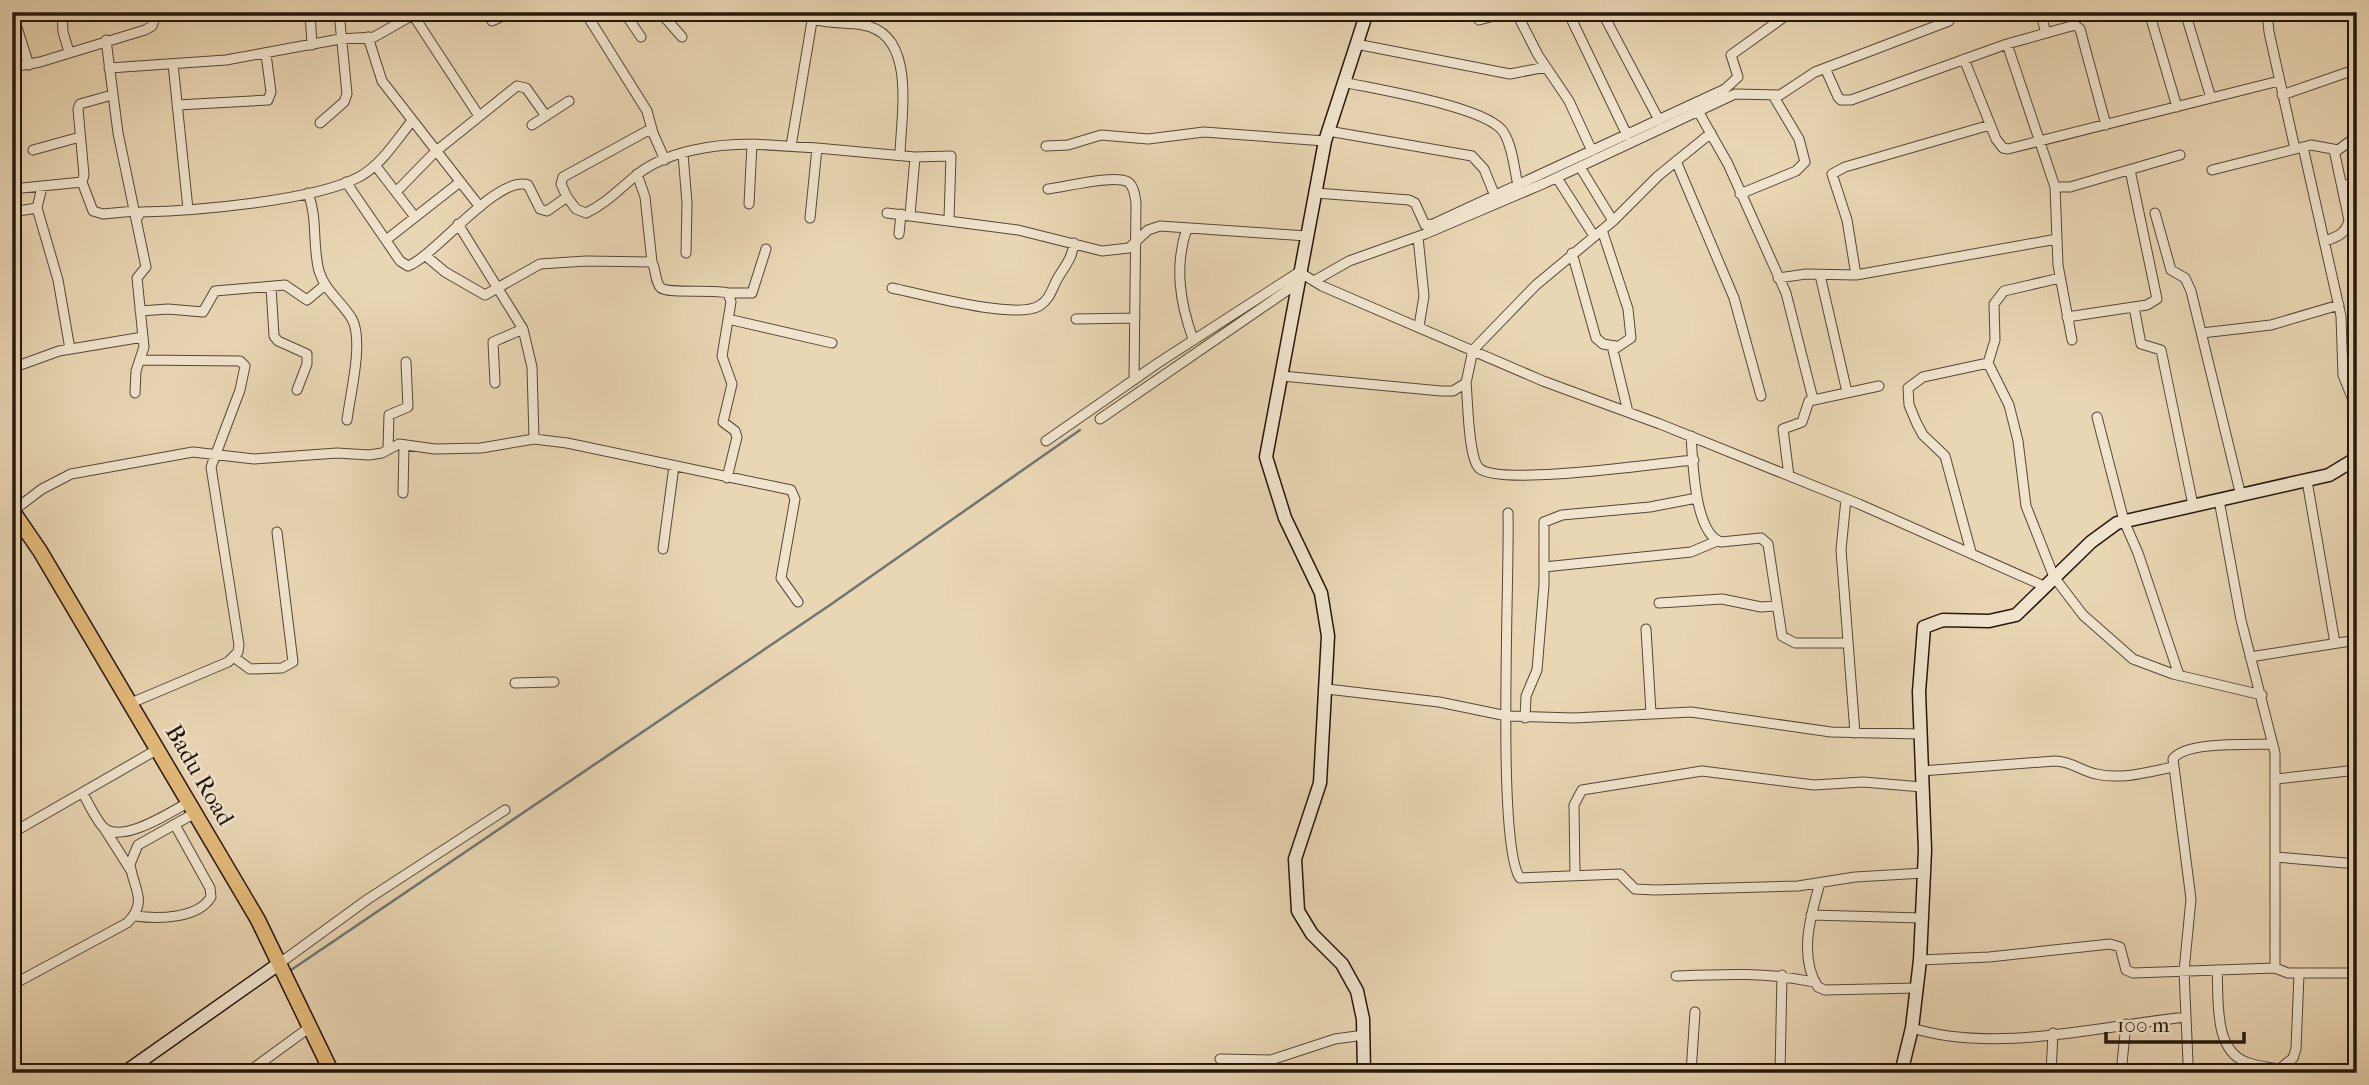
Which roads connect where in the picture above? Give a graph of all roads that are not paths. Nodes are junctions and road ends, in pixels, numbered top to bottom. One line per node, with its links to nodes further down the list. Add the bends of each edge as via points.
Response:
1 (12, 12): 41 (street)
2 (62, 12): 37 (street)
3 (157, 12): 33 (street, via 152,26)
4 (310, 12): 36 (street)
5 (340, 12): 32 (street)
6 (488, 12): 7 (street, via 492,21)
7 (511, 12)
8 (585, 12): 65 (street, via 647,111)
9 (624, 12): 30 (street)
10 (660, 12): 31 (street)
11 (800, 12): 26 (street)
12 (1367, 12): 34 (street)
13 (1442, 12): 14 (street)
14 (1463, 12)
15 (1472, 12): 16 (street, via 1479,20)
16 (1508, 12)
17 (1516, 12): 43 (street)
18 (1568, 12): 67 (street)
19 (1602, 12): 59 (street)
20 (1791, 12): 59 (street, via 1731,55 1738,73 1732,85)
21 (2040, 12): 28 (street)
22 (2149, 12): 55 (street)
23 (2185, 12): 52 (street)
24 (2267, 12): 48 (street)
25 (416, 13): 29 (street, via 380,35); 57 (street)
26 (812, 20): 73 (street); 82 (street, via 881,31 895,49 902,66)
27 (1949, 21): 45 (street)
28 (2046, 33): 35 (street); 64 (street, via 2075,25 2080,29)
29 (368, 37): 32 (street); 60 (street, via 382,80)
30 (641, 37)
31 (682, 37)
32 (340, 39): 36 (street); 61 (street, via 348,93)
33 (106, 40): 37 (street); 44 (street)
34 (1356, 44): 43 (street, via 1510,74); 47 (street)
35 (2007, 44): 39 (street); 71 (street)
36 (312, 45): 38 (street)
37 (69, 52): 41 (street)
38 (266, 54): 40 (street); 54 (street, via 268,100)
39 (1964, 60): 45 (street, via 1845,101 1838,97); 63 (street)
40 (173, 64): 44 (street); 54 (street)
41 (29, 65): 42 (street)
42 (12, 67)
43 (1546, 67): 79 (street, via 1569,101)
44 (109, 68): 49 (street)
45 (1825, 68): 51 (street)
46 (2357, 69): 50 (street)
47 (1343, 82): 68 (street); 97 (street, via 1445,105 1488,120 1504,132)
48 (2279, 82): 50 (street); 52 (street)
49 (112, 95): 70 (street, via 80,104); 116 (street)
50 (2282, 95): 76 (street)
51 (1774, 97): 56 (street, via 1740,93); 106 (street, via 1799,139 1805,162 1796,171)
52 (2211, 98): 55 (street)
53 (569, 101): 58 (street)
54 (177, 105): 112 (street)
55 (2177, 107): 64 (street)
56 (1698, 111): 66 (street); 88 (street)
57 (479, 116): 58 (street, via 520,85); 80 (street)
58 (546, 116): 62 (street)
59 (1659, 120): 67 (street)
60 (411, 121): 80 (street); 87 (street)
61 (320, 123)
62 (531, 125)
63 (1990, 125): 71 (street, via 2003,148); 139 (street, via 1832,174 1847,219)
64 (2106, 125): 71 (street)
65 (653, 133): 85 (street); 108 (street, via 647,131 563,177)
66 (1711, 133): 86 (street); 106 (street)
67 (1627, 135): 79 (street)
68 (1327, 136): 74 (street, via 1204,132 1148,139 1101,135); 105 (street); 107 (street, via 1472,156 1484,169)
69 (2357, 136): 78 (street)
70 (80, 137): 77 (street); 93 (street)
71 (2039, 143): 100 (street)
72 (752, 144): 73 (street); 81 (street); 109 (street)
73 (791, 146): 75 (street)
74 (1046, 146)
75 (817, 148): 82 (street); 119 (street)
76 (2299, 148): 78 (street, via 2317,145); 90 (street); 130 (street)
77 (33, 150)
78 (2334, 150): 98 (street)
79 (1592, 151): 97 (street)
80 (435, 152): 95 (street); 103 (street)
81 (683, 154): 85 (street); 134 (street)
82 (900, 154): 84 (street)
83 (2180, 155): 89 (street)
84 (915, 157): 117 (street); 120 (street, via 951,156)
85 (665, 160): 91 (street)
86 (1676, 161): 121 (street); 178 (street, via 1734,298)
87 (375, 165): 94 (street); 103 (street)
88 (1580, 167): 92 (street); 121 (street)
89 (2130, 170): 100 (street); 150 (street, via 2157,299)
90 (2211, 170)
91 (637, 174): 108 (street, via 620,192 586,213); 137 (street, via 645,197)
92 (1557, 177): 124 (street); 127 (street)
93 (82, 182): 99 (street); 116 (street, via 93,211)
94 (346, 182): 104 (street); 129 (street)
95 (460, 182): 110 (street); 118 (street)
96 (2357, 184): 98 (street)
97 (1518, 185): 107 (street)
98 (2343, 186): 130 (street, via 2349,207 2347,228)
99 (42, 187): 102 (street); 111 (street)
100 (2055, 187): 128 (street)
101 (1048, 189): 132 (street, via 1112,179 1128,182 1136,203)
102 (12, 190)
103 (396, 192): 118 (street)
104 (308, 193): 112 (street); 144 (street, via 316,217 316,257)
105 (1316, 193): 107 (street, via 1409,200 1428,226); 126 (street)
106 (1740, 194): 141 (street)
107 (1495, 196)
108 (567, 197): 110 (street, via 547,211 540,209 524,183)
109 (749, 204)
110 (480, 207): 122 (street)
111 (37, 208): 113 (street); 164 (street, via 58,279)
112 (188, 209): 116 (street)
113 (12, 212)
114 (887, 213): 117 (street)
115 (2155, 213): 158 (street, via 2171,270 2187,282)
116 (136, 214): 151 (street, via 146,267 137,278)
117 (906, 215): 120 (street); 125 (street)
118 (415, 217): 129 (street)
119 (810, 218)
120 (949, 219): 131 (street)
121 (1613, 221): 124 (street)
122 (458, 224): 136 (street); 146 (street)
123 (1187, 228): 126 (street); 132 (street, via 1153,227); 160 (street, via 1180,282)
124 (1598, 233): 135 (street); 163 (street, via 1632,332 1625,343)
125 (899, 234)
126 (1307, 236): 140 (street)
127 (1418, 237): 143 (street, via 1349,261); 156 (street, via 1424,296)
128 (2057, 239): 139 (street); 142 (street)
129 (386, 240): 136 (street, via 405,266)
130 (2325, 241): 149 (street)
131 (1074, 243): 132 (street, via 1102,251); 147 (street, via 1069,264 1048,299 1031,310 986,307)
132 (1135, 246): 153 (street)
133 (766, 249): 148 (street, via 752,293)
134 (686, 253)
135 (1572, 253): 163 (street, via 1596,338); 165 (street)
136 (426, 256): 146 (street, via 482,294)
137 (652, 262): 146 (street, via 547,263); 148 (street, via 663,289)
138 (1820, 275): 139 (street); 141 (street); 176 (street)
139 (1856, 275)
140 (1299, 278): 143 (street); 160 (street); 170 (street); 183 (street)
141 (1778, 278): 179 (street, via 1791,307)
142 (2060, 278): 152 (street); 168 (street, via 2012,289 1997,298 1996,340)
143 (1314, 281): 156 (street)
144 (325, 285): 145 (street, via 307,300 292,287); 184 (street, via 357,331)
145 (271, 287): 151 (street, via 215,291 203,312); 175 (street, via 274,336 309,359)
146 (500, 288): 157 (street)
147 (892, 288)
148 (728, 293): 154 (street)
149 (2339, 305): 158 (street, via 2271,325); 180 (street, via 2340,359)
150 (2134, 307): 152 (street); 202 (street, via 2141,344 2161,350)
151 (140, 312): 159 (street)
152 (2067, 317): 161 (street)
153 (1135, 318): 155 (street); 171 (street)
154 (728, 319): 162 (street); 195 (street, via 722,356 732,384 723,422 737,438)
155 (1076, 319)
156 (1419, 326): 165 (street)
157 (523, 329): 172 (street, via 493,342); 186 (street, via 532,367)
158 (2202, 333): 198 (street)
159 (143, 337): 164 (street); 166 (street)
160 (1194, 340): 171 (street)
161 (2072, 340)
162 (832, 343)
163 (1615, 346): 181 (street, via 1613,356)
164 (70, 349): 169 (street)
165 (1473, 350): 173 (street); 181 (street)
166 (140, 360): 177 (street); 190 (street, via 243,363 240,390)
167 (406, 362): 189 (street, via 408,407 389,415)
168 (1988, 363): 209 (street, via 1923,377 1908,388 1917,424 1945,456); 211 (street, via 2009,405 2029,518)
169 (12, 368)
170 (1282, 376): 173 (street, via 1441,391 1453,391); 224 (street, via 1266,457 1285,518 1326,610)
171 (1134, 380): 187 (street)
172 (495, 383)
173 (1466, 383): 192 (street, via 1474,459 1485,472 1513,476)
174 (1879, 386): 176 (street)
175 (297, 390)
176 (1847, 392): 179 (street)
177 (135, 393)
178 (1761, 396)
179 (1813, 399): 194 (street, via 1806,404 1802,422 1783,429)
180 (2357, 410)
181 (1628, 412): 185 (street)
182 (2097, 417): 205 (street)
183 (1100, 419)
184 (347, 420)
185 (1691, 436): 192 (street); 194 (street)
186 (534, 439): 188 (street, via 481,448); 193 (street)
187 (1046, 441)
188 (404, 445): 189 (street); 197 (street)
189 (388, 449): 190 (street, via 376,455 254,459)
190 (214, 453): 203 (street, via 180,454 71,474); 219 (street, via 212,478 239,645)
191 (2357, 458): 196 (street, via 2329,475)
192 (1694, 460): 199 (street)
193 (674, 466): 195 (street); 208 (street)
194 (1789, 476): 200 (street)
195 (727, 478): 212 (street, via 793,492 781,578)
196 (2306, 481): 198 (street); 218 (street)
197 (403, 494)
198 (2241, 496): 201 (street)
199 (1697, 498): 207 (street, via 1706,527); 210 (street, via 1548,519 1543,527)
200 (1846, 499): 209 (street); 217 (street, via 1840,550)
201 (2219, 500): 202 (street); 220 (street)
202 (2193, 505): 205 (street)
203 (13, 510): 226 (main road, Badu Road)
204 (1508, 513): 228 (street)
205 (2124, 521): 211 (street, via 2109,526); 221 (street)
206 (277, 532): 219 (street, via 293,662 282,668 250,669)
207 (1717, 541): 210 (street, via 1691,552); 214 (street, via 1765,539)
208 (663, 549)
209 (1970, 552): 211 (street)
210 (1544, 567): 229 (street, via 1537,670 1526,696)
211 (2049, 582): 221 (street, via 2119,648 2147,666); 231 (street, via 2016,615 1943,620 1924,627)
212 (798, 602)
213 (1659, 603): 214 (street, via 1722,599)
214 (1776, 606): 217 (street, via 1779,628 1787,640)
215 (1646, 629): 227 (street)
216 (2357, 640): 218 (street)
217 (1848, 643): 230 (street)
218 (2335, 643): 220 (street)
219 (235, 657): 226 (street)
220 (2250, 657): 225 (street)
221 (2179, 676): 225 (street)
222 (554, 682): 223 (street)
223 (515, 683)
224 (1327, 689): 228 (street, via 1439,702); 272 (street, via 1320,783 1295,859 1296,894 1303,923 1350,976 1361,1005)
225 (2262, 695): 232 (street)
226 (131, 703): 233 (main road, Badu Road)
227 (1651, 713): 229 (street); 230 (street, via 1706,713)
228 (1507, 716): 229 (street); 249 (street, via 1508,797 1517,873 1526,880)
229 (1525, 718)
230 (1855, 733): 231 (street)
231 (1920, 734): 236 (street)
232 (2273, 744): 234 (street, via 2190,748 2176,754); 237 (street)
233 (158, 750): 239 (street); 240 (main road, Badu Road)
234 (2173, 767): 236 (street, via 2114,776 2090,773 2066,761); 258 (street, via 2191,900)
235 (2357, 770): 237 (street)
236 (1921, 771): 238 (street)
237 (2276, 779): 245 (street)
238 (1922, 786): 248 (street); 249 (street, via 1814,785 1702,771 1582,790 1574,805)
239 (83, 794): 243 (street); 244 (street)
240 (192, 808): 242 (street); 243 (street, via 129,831 110,832); 255 (main road, Badu Road)
241 (505, 810): 255 (street)
242 (175, 825): 247 (street, via 138,845); 252 (street, via 211,897 196,911)
243 (103, 827): 247 (street)
244 (12, 833)
245 (2276, 857): 246 (street); 256 (street)
246 (2357, 864)
247 (131, 870): 252 (street, via 140,898)
248 (1924, 873): 250 (street); 253 (street)
249 (1575, 875): 250 (street, via 1620,874 1642,890)
250 (1820, 883): 251 (street)
251 (1811, 915): 253 (street); 263 (street, via 1808,938)
252 (135, 916): 264 (street)
253 (1922, 918): 254 (street)
254 (1920, 960): 258 (street, via 2110,944 2120,947 2129,972); 265 (street)
255 (280, 963): 269 (main road, Badu Road); 277 (street)
256 (2275, 968): 257 (street); 260 (street)
257 (2217, 970): 258 (street); 276 (street, via 2221,1029 2229,1049 2245,1062)
258 (2184, 971): 267 (street)
259 (2357, 973): 260 (street)
260 (2299, 974): 276 (street, via 2297,1049)
261 (1782, 975): 262 (street); 263 (street); 283 (street)
262 (1676, 976)
263 (1814, 982): 265 (street, via 1825,989)
264 (12, 985)
265 (1917, 988): 270 (street)
266 (1695, 1012): 282 (street)
267 (2186, 1017): 268 (street); 275 (street)
268 (2126, 1024): 271 (street); 286 (street)
269 (310, 1027): 278 (street); 279 (main road, Badu Road)
270 (1912, 1028): 271 (street, via 1970,1038); 284 (street)
271 (2053, 1033): 285 (street)
272 (1364, 1035): 274 (street, via 1335,1039); 281 (street)
273 (1220, 1059): 274 (street)
274 (1271, 1060): 280 (street)
275 (2188, 1062)
276 (2277, 1071)
277 (124, 1073)
278 (247, 1073)
279 (332, 1073)
280 (1272, 1073)
281 (1364, 1073)
282 (1691, 1073)
283 (1780, 1073)
284 (1901, 1073)
285 (2050, 1073)
286 (2121, 1073)

